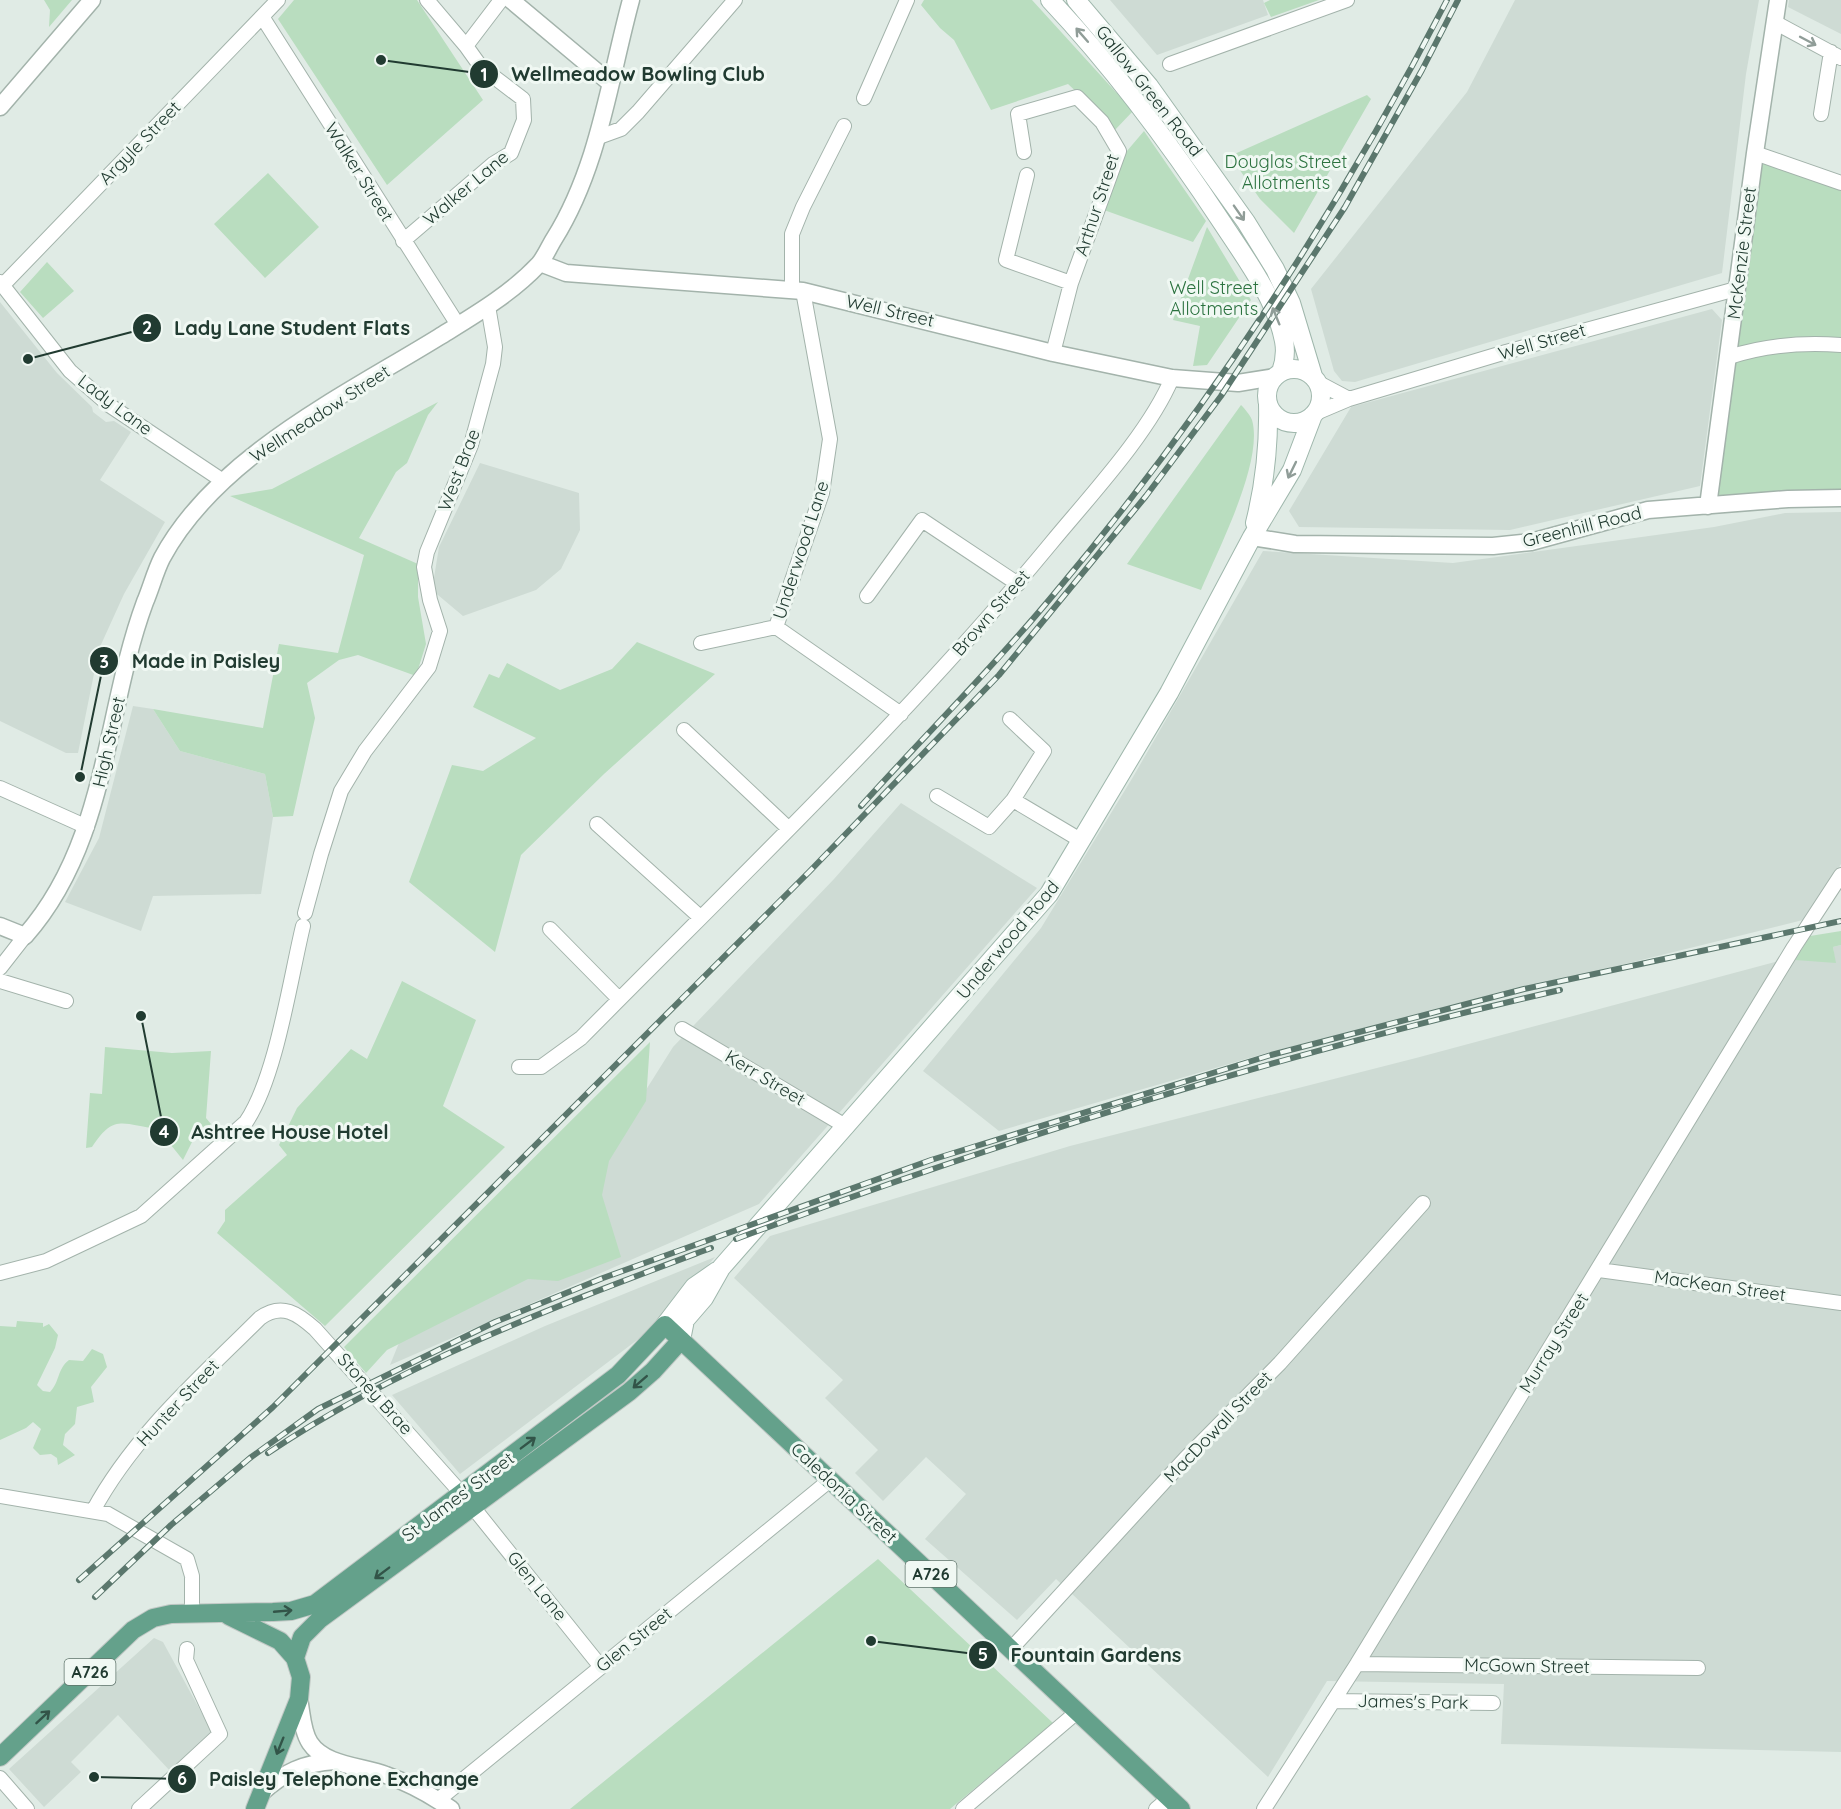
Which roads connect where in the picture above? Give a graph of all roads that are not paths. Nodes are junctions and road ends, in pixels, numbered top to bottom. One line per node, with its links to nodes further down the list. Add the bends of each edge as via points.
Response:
1 (92, 0): 20 (street)
2 (278, 0): 13 (street, Argyle Street)
3 (427, 0): 15 (street, Walker Lane)
4 (501, 0): 15 (street)
5 (511, 0): 18 (street)
6 (631, 0): 18 (street, Wellmeadow Street)
7 (735, 0): 23 (street, via 638,112 621,129)
8 (907, 0): 19 (street)
9 (1050, 0): 39 (main road, Gallow Green Road, one-way to 9, via 1286,353 1281,329 1231,236 1152,121)
10 (1076, 0): 41 (main road, Gallow Green Road, one-way to 41, via 1144,80 1246,222 1291,303)
11 (1347, 0): 17 (street)
12 (1778, 0): 14 (street, McKenzie Street)
13 (262, 18): 28 (street, Walker Street); 31 (street, Argyle Street)
14 (1776, 24): 16 (street, one-way to 16); 25 (street, McKenzie Street)
15 (466, 46): 28 (street, Walker Lane, via 481,67 523,99 524,120 511,153)
16 (1836, 55): 21 (street)
17 (1170, 64)
18 (609, 82): 23 (street, Wellmeadow Street)
19 (864, 98)
20 (0, 107)
21 (1821, 114)
22 (844, 126): 33 (street, Underwood Lane, via 792,234)
23 (599, 137): 29 (street, Wellmeadow Street, via 563,226)
24 (1024, 152): 30 (street, Arthur Street, via 1018,114 1077,97 1102,122 1119,151)
25 (1755, 153): 27 (street); 32 (street, McKenzie Street)
26 (1027, 175): 30 (street, via 1006,260)
27 (1841, 183)
28 (403, 241): 35 (street, Walker Street)
29 (540, 263): 33 (street, Well Street, via 566,273); 34 (street, Wellmeadow Street)
30 (1071, 283): 37 (street, Arthur Street)
31 (1, 284): 46 (street, Lady Lane, via 70,371 109,405)
32 (1736, 289): 38 (street, McKenzie Street); 43 (street, Well Street)
33 (798, 291): 37 (street, Well Street); 52 (street, Underwood Lane, via 830,439 822,493)
34 (488, 306): 35 (street, Wellmeadow Street); 79 (street, West Brae, via 495,346 493,364 471,445 424,567 429,600 440,632 429,667 365,751 342,791 321,854 276,1045 256,1107 246,1122 141,1215 46,1261)
35 (459, 325): 46 (street, Wellmeadow Street, via 311,416)
36 (1841, 345): 38 (street, via 1807,342 1758,348)
37 (1053, 353): 40 (street, Well Street)
38 (1729, 357): 48 (street, McKenzie Street)
39 (1278, 374): 41 (main road, via 1298,369); 42 (street, Well Street); 44 (main road, via 1268,389)
40 (1172, 378): 42 (street, Well Street); 50 (street, Brown Street, via 1161,404)
41 (1315, 379): 43 (street); 45 (main road, via 1321,395)
42 (1238, 383): 44 (street, Well Street)
43 (1349, 399): 45 (street, Well Street)
44 (1268, 402): 45 (main road, via 1271,411 1283,421 1305,421); 49 (main road, Underwood Road, via 1266,473)
45 (1315, 414): 49 (main road, Underwood Road, one-way to 49, via 1292,470)
46 (223, 481): 61 (street, High Street, via 185,524 162,559 140,618)
47 (1841, 498): 48 (street, Greenhill Road, via 1788,498)
48 (1708, 506): 49 (street, Greenhill Road, via 1648,510 1531,542 1493,546 1295,544)
49 (1252, 537): 63 (main road, Underwood Road, via 1169,693)
50 (1018, 584): 51 (street, via 922,520); 54 (street, Brown Street)
51 (867, 596)
52 (776, 627): 53 (street, Underwood Lane); 54 (street)
53 (701, 643)
54 (902, 714): 62 (street, Brown Street)
55 (1010, 719): 59 (street, via 1044,751)
56 (684, 730): 62 (street)
57 (0, 788): 61 (street)
58 (937, 796): 59 (street, via 989,827)
59 (1013, 800): 63 (street)
60 (597, 824): 65 (street)
61 (87, 827): 68 (street, High Street, via 71,864)
62 (788, 828): 65 (street, Brown Street)
63 (1082, 841): 75 (main road, Underwood Road, via 1049,894)
64 (1841, 875): 78 (street, Murray Street)
65 (700, 917): 71 (street, Brown Street)
66 (0, 926): 68 (street)
67 (550, 929): 71 (street)
68 (25, 936): 69 (street, High Street)
69 (0, 968)
70 (0, 981): 72 (street)
71 (619, 999): 74 (street, Brown Street, via 581,1038 541,1067)
72 (66, 1000)
73 (682, 1029): 75 (street, Kerr Street)
74 (519, 1067)
75 (847, 1127): 77 (main road, Underwood Road)
76 (1423, 1203): 91 (street, MacDowall Street, via 1280,1363 1185,1459)
77 (721, 1268): 82 (main road, Underwood Road, via 694,1287); 83 (main road, Underwood Road, via 704,1298 685,1320)
78 (1599, 1270): 80 (street, MacKean Street); 93 (street, Murray Street)
79 (0, 1274)
80 (1841, 1303)
81 (277, 1309): 86 (street, Stoney Brae, via 295,1312 315,1329); 87 (street, Hunter Street, via 260,1318 174,1404 144,1437)
82 (665, 1325): 83 (main road, Caledonia Street / A726); 86 (main road, St James' Street / A726, one-way to 82, via 618,1375)
83 (681, 1340): 84 (main road, Caledonia Street / A726); 86 (main road, St James' Street / A726, one-way to 86, via 629,1392)
84 (830, 1480): 91 (main road, Caledonia Street / A726); 94 (street, Glen Street)
85 (0, 1496): 87 (street)
86 (467, 1500): 89 (main road, St James' Street / A726, one-way to 86, via 291,1611 315,1604); 92 (main road, St James' Street / A726, one-way to 92, via 320,1619 302,1637); 94 (street, Glen Lane)
87 (93, 1511): 88 (street, via 108,1514 187,1559 192,1576)
88 (192, 1612): 89 (main road, A726); 100 (main road, A726, one-way to 88, via 133,1630 153,1618)
89 (225, 1614): 92 (main road, A726, via 272,1635)
90 (187, 1648): 107 (street, via 186,1660 220,1734)
91 (1011, 1649): 99 (main road, Caledonia Street / A726)
92 (295, 1658): 96 (main road, via 301,1677)
93 (1357, 1664): 95 (street, McGown Street); 97 (street, Murray Street)
94 (601, 1667): 104 (street, Glen Street)
95 (1698, 1668)
96 (299, 1699): 101 (street, via 310,1743); 103 (main road, one-way to 103)
97 (1333, 1701): 98 (street, James's Park); 109 (street, Murray Street)
98 (1493, 1703)
99 (1077, 1712): 105 (main road, Caledonia Street / A726); 108 (street)
100 (0, 1757)
101 (336, 1761): 103 (street, via 313,1762 290,1771); 104 (street, via 384,1774)
102 (0, 1778): 106 (street)
103 (258, 1801)
104 (444, 1804)
105 (1169, 1805)
106 (27, 1809)
107 (139, 1809)
108 (963, 1809)
109 (1264, 1809)

